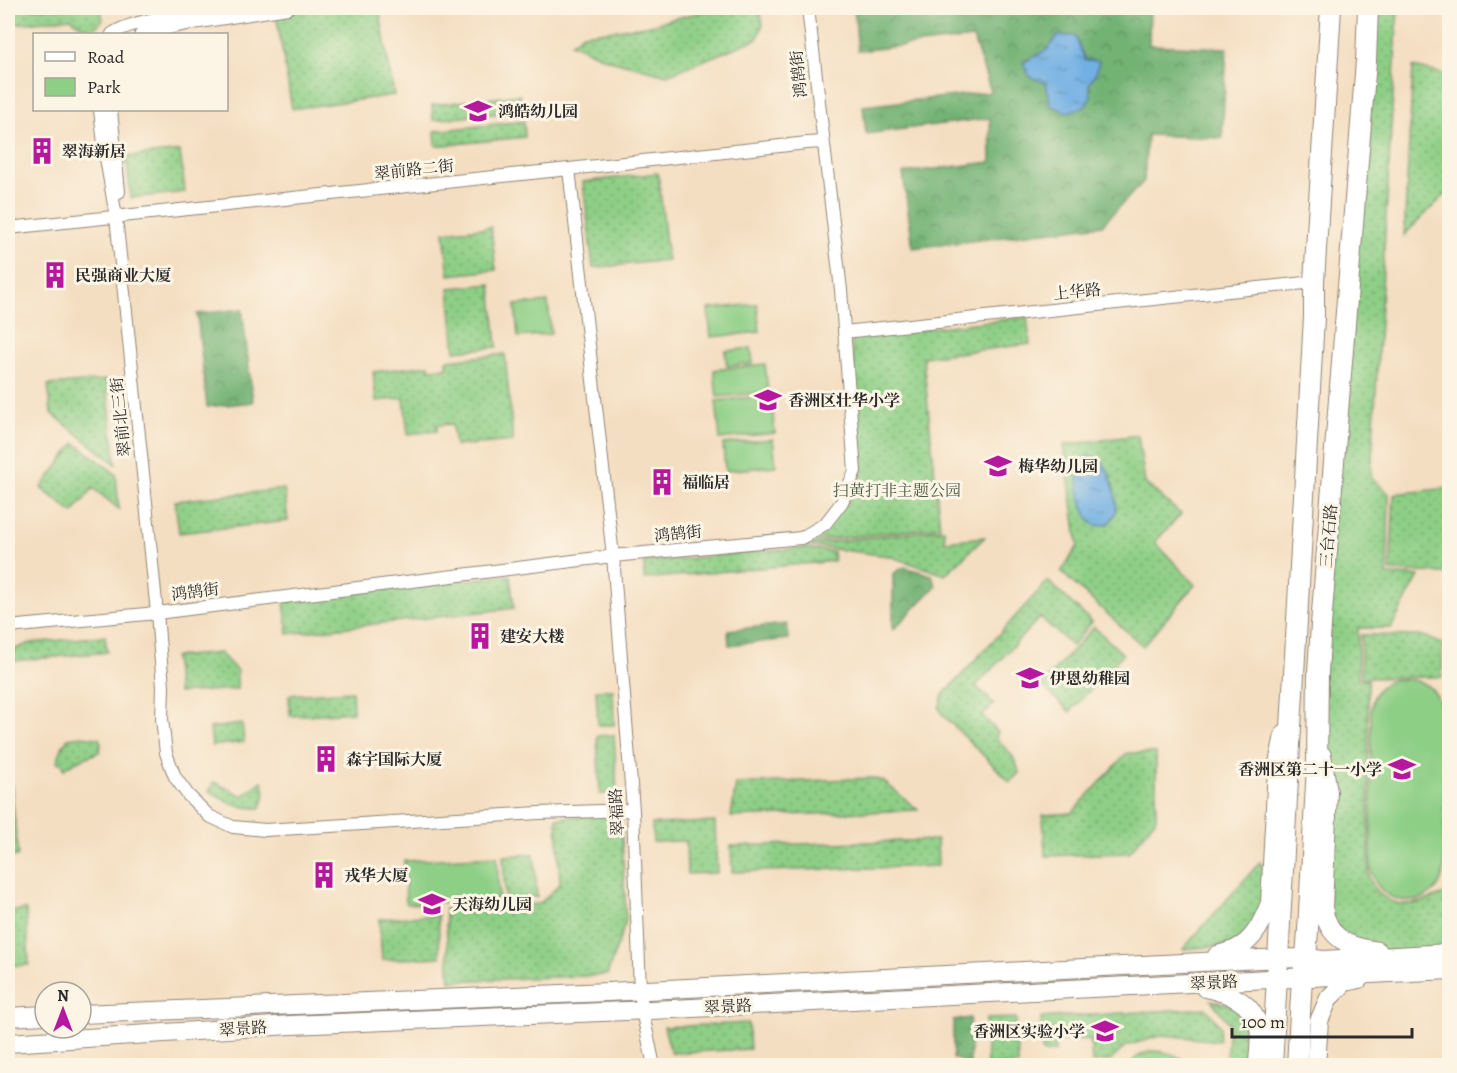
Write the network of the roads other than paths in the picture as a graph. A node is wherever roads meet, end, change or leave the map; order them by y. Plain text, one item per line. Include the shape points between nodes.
1 (223, 8) edge
2 (288, 8) edge
3 (808, 8) edge
4 (1331, 8) edge
5 (1342, 8) edge
6 (1355, 8) edge
7 (1368, 8) edge
8 (114, 33) edge
9 (146, 33) edge
10 (1346, 61) junction
11 (100, 111) edge
12 (111, 111) edge
13 (1324, 121) junction
14 (1361, 122) junction
15 (823, 142) junction
16 (569, 170) junction
17 (116, 217) junction
18 (8, 228) edge
19 (1314, 282) junction
20 (844, 332) junction
21 (613, 556) junction
22 (157, 613) junction
23 (8, 627) edge
24 (1293, 695) junction
25 (1317, 728) junction
26 (633, 810) junction
27 (1445, 954) edge
28 (1277, 958) junction
29 (1306, 958) junction
30 (1192, 962) junction
31 (1449, 970) edge
32 (1391, 973) junction
33 (1302, 978) junction
34 (1276, 980) junction
35 (1186, 984) junction
36 (640, 990) junction
37 (643, 1010) junction
38 (93, 1013) edge
39 (33, 1016) edge
40 (8, 1017) edge
41 (8, 1043) edge
42 (654, 1065) edge
43 (1258, 1065) edge
44 (1272, 1065) edge
45 (1297, 1065) edge
46 (1316, 1065) edge

1 - 8 street via 165,18
2 - 9 street
3 - 15 street, 鸿鹄街
4 - 13 main road, 三台石路
5 - 10 main road
6 - 10 main road
7 - 14 main road, 三台石路
10 - 13 main road
10 - 14 main road
11 - 17 street, 翠前北三街
12 - 17 street, 翠前北三街 via 119,192
13 - 19 main road, 三台石路
14 - 25 main road, 三台石路 via 1321,625
15 - 16 street, 翠前路二街
15 - 20 street, 鸿鹄街
16 - 17 street, 翠前路二街
16 - 21 street, 翠福路
17 - 18 street, 翠前路二街
17 - 22 street, 翠前北三街
19 - 20 street, 上华路
19 - 24 main road, 三台石路
20 - 21 street, 鸿鹄街 via 855,471 842,502 825,524 801,538
21 - 22 street, 鸿鹄街
21 - 26 street, 翠福路
22 - 23 street, 鸿鹄街
22 - 26 street, 翠前北三街 via 166,753 175,777 188,795 209,816 233,827 265,830
24 - 28 main road, 三台石路
24 - 30 main road via 1277,768 1270,903 1264,920 1237,949
25 - 27 main road via 1328,792 1323,908 1331,929 1344,942 1359,948
25 - 29 main road, 三台石路
26 - 36 street, 翠福路
27 - 29 main road, 翠景路
28 - 29 main road, 翠景路
28 - 30 main road, 翠景路
28 - 34 main road, 三台石路
29 - 33 main road, 三台石路
30 - 36 main road, 翠景路
31 - 32 main road, 翠景路
32 - 33 main road, 翠景路
32 - 46 main road via 1345,982 1329,998 1319,1021
33 - 34 main road, 翠景路
33 - 45 main road, 三台石路
34 - 35 main road, 翠景路
34 - 44 main road, 三台石路
35 - 37 main road, 翠景路
35 - 43 main road via 1227,992 1249,1007 1259,1028
36 - 37 street, 翠福路
36 - 38 main road, 翠景路
37 - 41 main road, 翠景路 via 291,1025
37 - 42 street, 翠福路
39 - 40 main road

